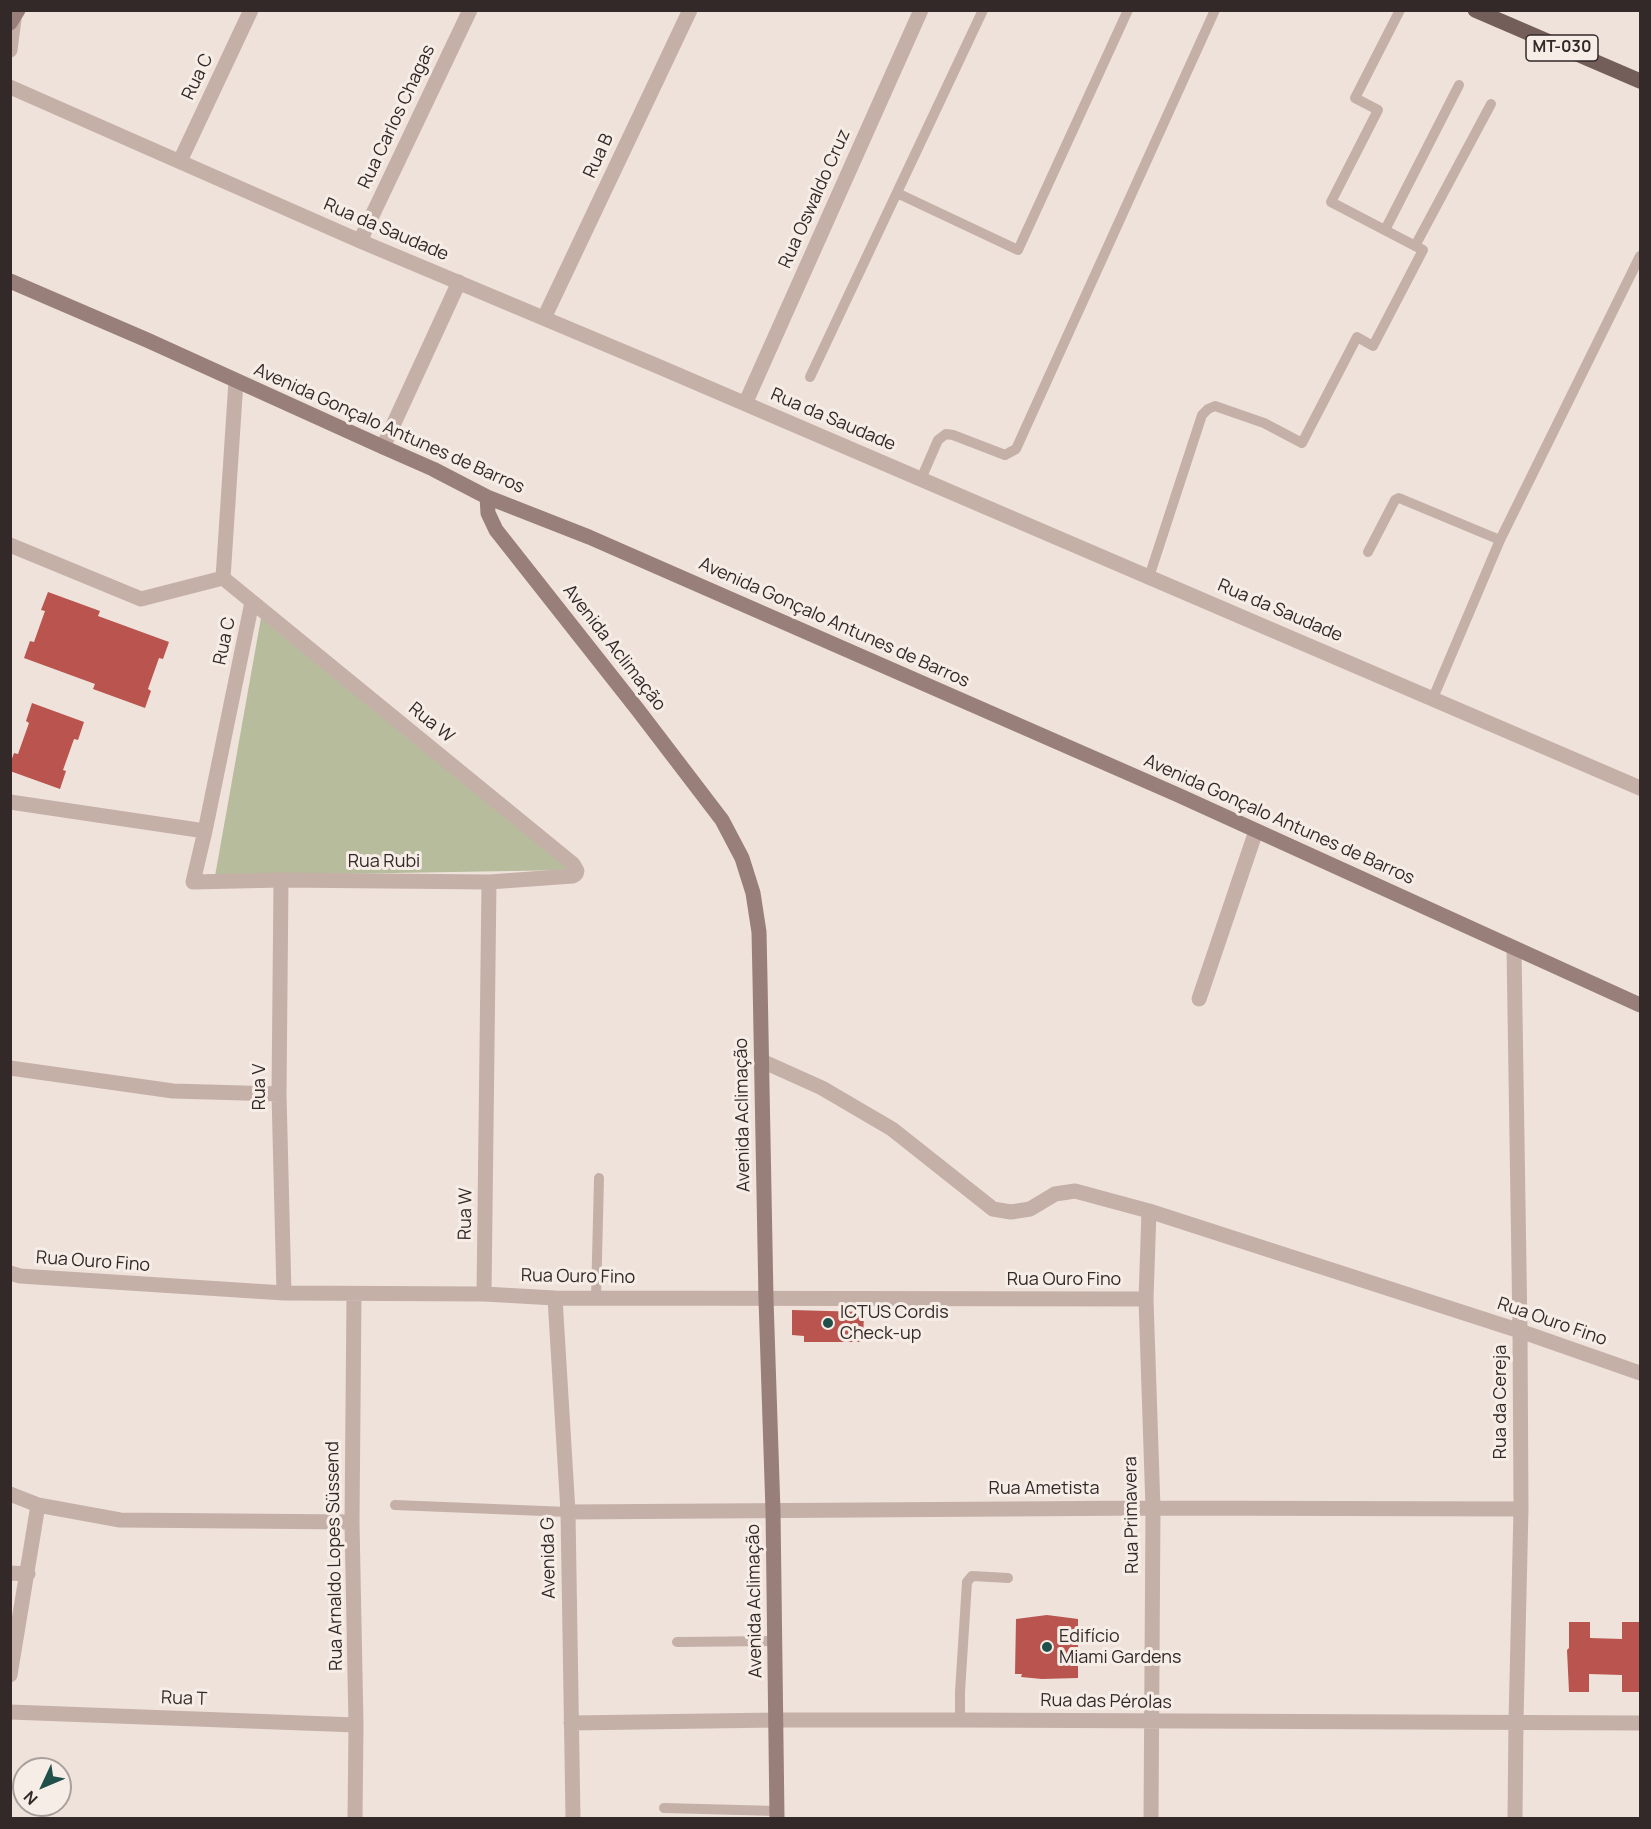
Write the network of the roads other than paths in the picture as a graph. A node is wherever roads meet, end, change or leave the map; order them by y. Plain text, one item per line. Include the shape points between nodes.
1 (251, 10) edge
2 (470, 10) edge
3 (690, 10) edge
4 (921, 10) edge
5 (983, 10) edge
6 (1128, 10) edge
7 (1215, 10) edge
8 (1400, 10) edge
9 (1483, 12) edge
10 (14, 18) edge
11 (10, 50) edge
12 (1641, 81) edge
13 (11, 84) edge
14 (1459, 85) dead end
15 (1491, 104) dead end
16 (180, 161) junction
17 (897, 193) junction
18 (1385, 230) junction
19 (360, 241) junction
20 (1415, 246) junction
21 (1641, 256) edge
22 (10, 281) edge
23 (459, 282) junction
24 (544, 318) junction
25 (810, 377) dead end
26 (236, 381) junction
27 (745, 404) junction
28 (383, 447) junction
29 (921, 479) junction
30 (487, 497) junction
31 (1500, 540) junction
32 (10, 544) edge
33 (1368, 552) dead end
34 (1149, 577) junction
35 (223, 578) junction
36 (252, 602) junction
37 (1432, 698) junction
38 (1641, 788) edge
39 (10, 802) edge
40 (205, 831) junction
41 (1256, 831) junction
42 (573, 876) joint
43 (281, 880) junction
44 (194, 882) joint
45 (489, 882) junction
46 (1514, 948) junction
47 (1199, 999) dead end
48 (1641, 1005) edge
49 (762, 1061) junction
50 (10, 1068) edge
51 (279, 1094) junction
52 (599, 1178) dead end
53 (1149, 1211) junction
54 (10, 1274) edge
55 (284, 1293) junction
56 (354, 1294) junction
57 (484, 1294) junction
58 (555, 1298) junction
59 (596, 1298) junction
60 (766, 1299) junction
61 (1146, 1299) junction
62 (1520, 1331) junction
63 (1641, 1373) edge
64 (10, 1494) edge
65 (38, 1505) junction
66 (396, 1505) dead end
67 (1153, 1508) junction
68 (1521, 1509) junction
69 (773, 1511) junction
70 (568, 1512) junction
71 (352, 1522) junction
72 (10, 1573) edge
73 (28, 1574) junction
74 (1008, 1578) dead end
75 (776, 1641) junction
76 (676, 1642) dead end
77 (10, 1675) edge
78 (10, 1712) edge
79 (777, 1720) junction
80 (960, 1720) junction
81 (1151, 1722) junction
82 (1516, 1722) junction
83 (571, 1723) junction
84 (1641, 1723) edge
85 (357, 1725) junction
86 (663, 1808) dead end
87 (777, 1815) edge
88 (355, 1818) edge
89 (573, 1818) edge
90 (1151, 1818) edge
91 (1515, 1818) edge

1 - 16 street, Rua C
2 - 19 street, Rua Carlos Chagas
3 - 24 street, Rua B
4 - 27 street, Rua Oswaldo Cruz
5 - 17 lane
6 - 17 lane via 1018,250
7 - 29 lane via 1016,449 1005,455 946,434 938,440
8 - 18 lane via 1355,98 1378,110 1331,202
9 - 12 main road, MT-030
10 - 11 street
13 - 16 street, Rua da Saudade
14 - 18 lane
15 - 20 lane
16 - 19 street, Rua da Saudade
17 - 25 lane
18 - 20 lane
19 - 23 street, Rua da Saudade
20 - 34 lane via 1423,250 1373,346 1357,337 1302,443 1264,423 1215,406 1202,415
21 - 31 lane
22 - 26 main road, Avenida Gonçalo Antunes de Barros
23 - 24 street, Rua da Saudade
23 - 28 street
24 - 27 street, Rua da Saudade
26 - 28 main road, Avenida Gonçalo Antunes de Barros
26 - 35 street
27 - 29 street, Rua da Saudade
28 - 30 main road, Avenida Gonçalo Antunes de Barros
29 - 34 street, Rua da Saudade
30 - 41 main road, Avenida Gonçalo Antunes de Barros via 600,542
30 - 49 main road, Avenida Aclimação via 488,513 496,530 722,820 741,858 753,893 759,932
31 - 33 lane via 1399,498
31 - 37 lane
32 - 35 street via 141,599
34 - 37 street, Rua da Saudade
35 - 36 street, Rua C
36 - 40 street, Rua C
36 - 42 street, Rua W via 573,864 577,871
37 - 38 street, Rua da Saudade
39 - 40 street
40 - 44 street, Rua C
41 - 46 main road, Avenida Gonçalo Antunes de Barros
41 - 47 street
42 - 45 street, Rua Rubi
43 - 44 street, Rua Rubi
43 - 45 street, Rua Rubi
43 - 51 street, Rua V
45 - 57 street, Rua W
46 - 48 main road, Avenida Gonçalo Antunes de Barros
46 - 62 street, Rua da Cereja
49 - 53 street, Rua Ouro Fino via 822,1088 892,1129 993,1209 1030,1209 1055,1194 1075,1191
49 - 60 main road, Avenida Aclimação
50 - 51 street via 173,1090
51 - 55 street, Rua V
52 - 59 lane
53 - 61 street, Rua Primavera
53 - 62 street, Rua Ouro Fino
54 - 55 street, Rua Ouro Fino
55 - 56 street, Rua Ouro Fino
56 - 57 street, Rua Ouro Fino
56 - 71 street, Rua Arnaldo Lopes Süssend
57 - 58 street, Rua Ouro Fino
58 - 59 street, Rua Ouro Fino
58 - 70 street, Avenida G
59 - 60 street, Rua Ouro Fino
60 - 61 street, Rua Ouro Fino
60 - 69 main road, Avenida Aclimação
61 - 67 street, Rua Primavera
62 - 63 street, Rua Ouro Fino
62 - 68 street, Rua da Cereja
64 - 65 street
65 - 71 street via 120,1520
65 - 73 street
66 - 70 lane
67 - 68 street, Rua Ametista
67 - 69 street, Rua Ametista
67 - 81 street, Rua Primavera
68 - 82 street, Rua da Cereja
69 - 70 street, Rua Ametista
69 - 75 main road, Avenida Aclimação
70 - 83 street, Avenida G
71 - 85 street, Rua Arnaldo Lopes Süssend
72 - 73 street
73 - 77 street
74 - 80 lane via 972,1576 967,1582
75 - 76 lane
75 - 79 main road, Avenida Aclimação
78 - 85 street, Rua T
79 - 80 street, Rua das Pérolas
79 - 83 street, Rua das Pérolas
79 - 87 main road, Avenida Aclimação
80 - 81 street, Rua das Pérolas
81 - 82 street, Rua das Pérolas
81 - 90 street, Rua Primavera
82 - 84 street, Rua das Pérolas
82 - 91 street, Rua da Cereja
83 - 89 street, Avenida G
85 - 88 street, Rua Arnaldo Lopes Süssend
86 - 87 lane

